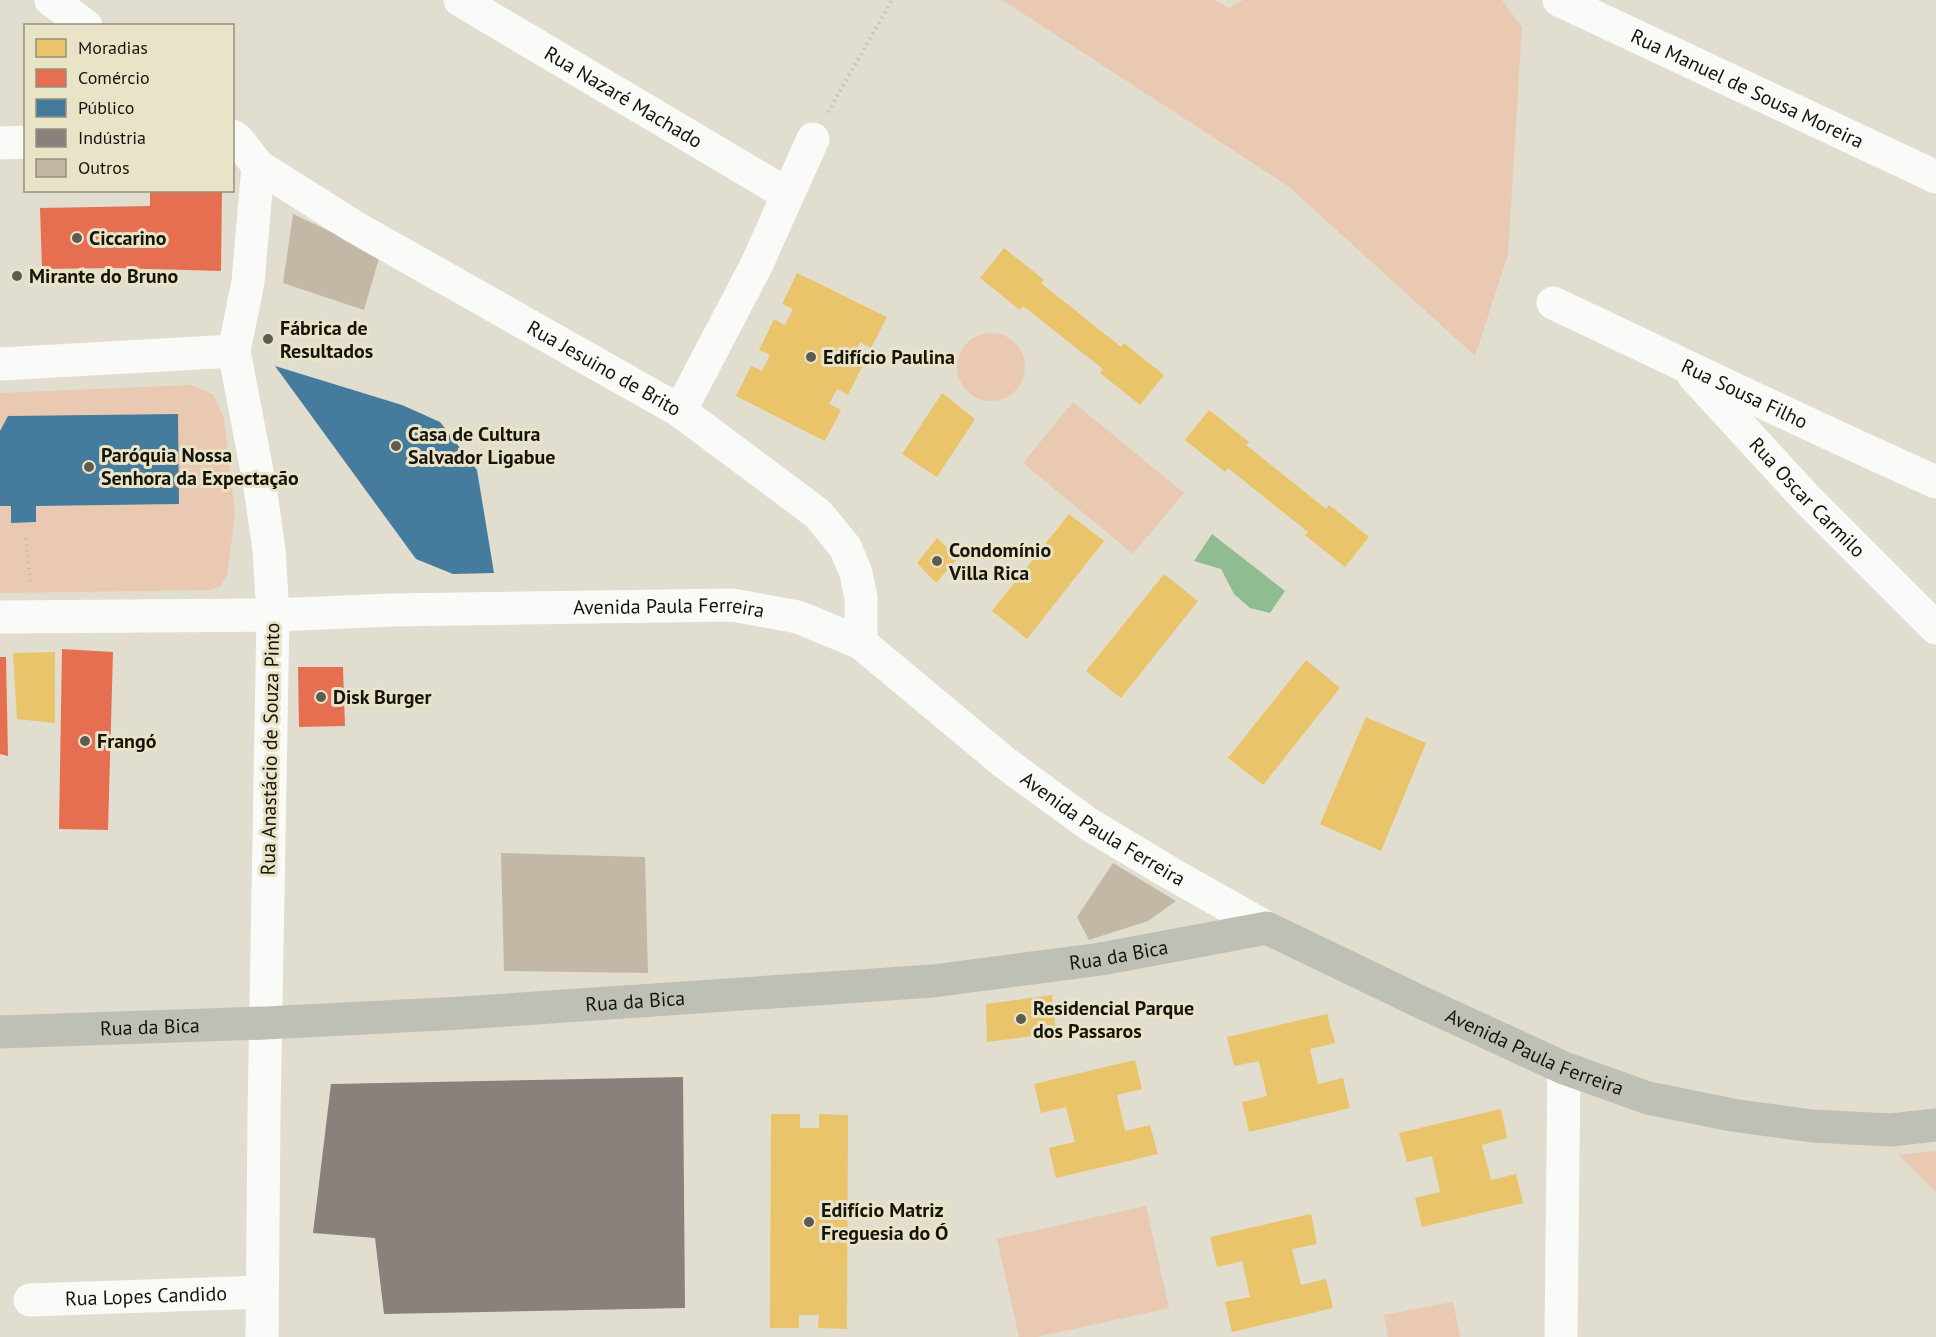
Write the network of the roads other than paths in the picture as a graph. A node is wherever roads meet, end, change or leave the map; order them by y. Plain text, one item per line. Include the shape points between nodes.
1 (51, 0) edge
2 (460, 0) edge
3 (1559, 0) edge
4 (83, 24) edge
5 (234, 139) edge
6 (813, 139) road end
7 (24, 142) edge
8 (0, 143) edge
9 (258, 166) junction
10 (1936, 177) edge
11 (787, 194) junction
12 (1553, 303) dead end
13 (234, 351) junction
14 (0, 364) edge
15 (1683, 364) junction
16 (680, 411) junction
17 (1936, 482) edge
18 (273, 615) junction
19 (0, 617) edge
20 (1936, 628) edge
21 (861, 643) junction
22 (1267, 928) junction
23 (265, 1023) junction
24 (0, 1032) edge
25 (1564, 1068) junction
26 (1936, 1125) edge
27 (261, 1292) junction
28 (30, 1300) dead end
29 (262, 1337) edge
30 (1561, 1337) edge

1 - 4 street
2 - 11 street, Rua Nazaré Machado
3 - 10 street, Rua Manuel de Sousa Moreira
5 - 9 street
6 - 11 street
7 - 8 street
9 - 13 street, Rua Anastácio de Souza Pinto via 248,282
9 - 16 street, Rua Jesuino de Brito via 353,226
11 - 16 street via 756,266
12 - 15 street, Rua Sousa Filho
13 - 14 street
13 - 18 street, Rua Anastácio de Souza Pinto via 260,487
15 - 17 street, Rua Sousa Filho
15 - 20 street, Rua Oscar Carmilo via 1798,490
16 - 21 street, Rua Jesuino de Brito via 818,514 845,547 861,598
18 - 19 street, Avenida Paula Ferreira
18 - 21 street, Avenida Paula Ferreira via 732,606 798,617
18 - 23 street, Rua Anastácio de Souza Pinto
21 - 22 street, Avenida Paula Ferreira via 1005,763 1090,825
22 - 23 main road, Rua da Bica via 1101,959 933,981
22 - 25 main road, Avenida Paula Ferreira
23 - 24 main road, Rua da Bica
23 - 27 street, Rua Anastácio de Souza Pinto
25 - 26 main road, Avenida Paula Ferreira via 1648,1098 1732,1115 1869,1129
25 - 30 street
27 - 28 street, Rua Lopes Candido
27 - 29 street, Rua Anastácio de Souza Pinto

